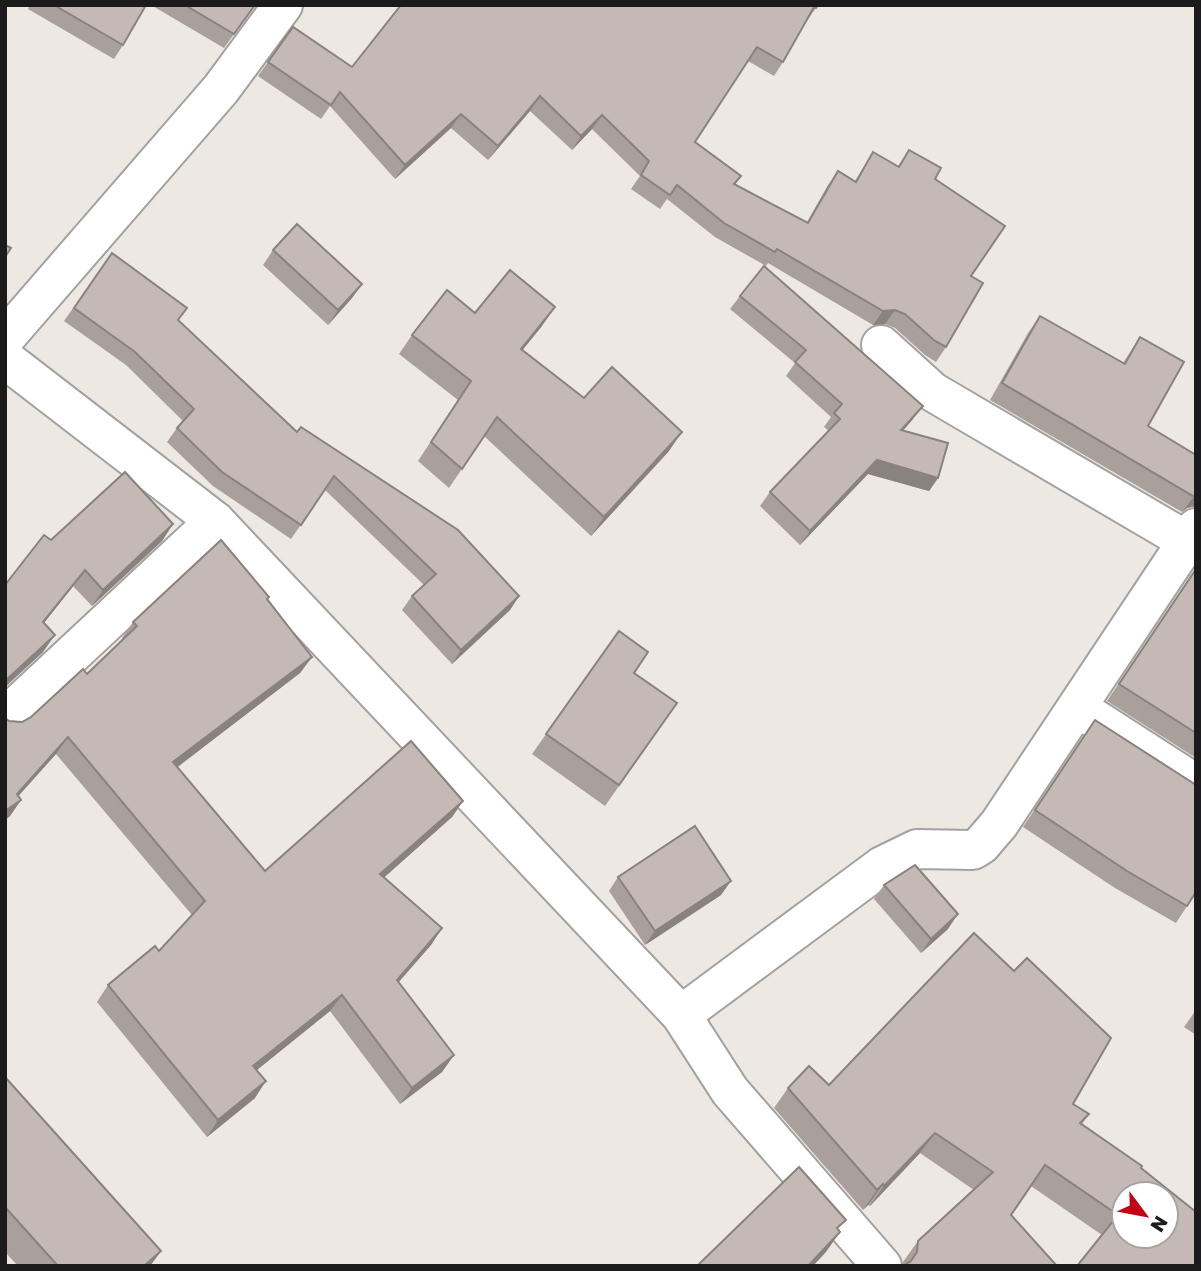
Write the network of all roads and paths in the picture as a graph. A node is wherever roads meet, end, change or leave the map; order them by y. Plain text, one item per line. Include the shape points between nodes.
1 (283, 5) edge
2 (5, 338) edge
3 (881, 345) dead end
4 (5, 359) edge
5 (215, 521) junction
6 (1192, 534) edge
7 (1077, 708) junction
8 (5, 717) edge
9 (1196, 784) edge
10 (681, 1014) junction
11 (882, 1266) edge

1 - 2 street via 221,89
3 - 6 street via 933,392
4 - 5 street
5 - 8 street
5 - 10 street
6 - 7 street
7 - 9 street
7 - 10 street via 981,845 973,850 917,849 901,855
10 - 11 street via 730,1091

